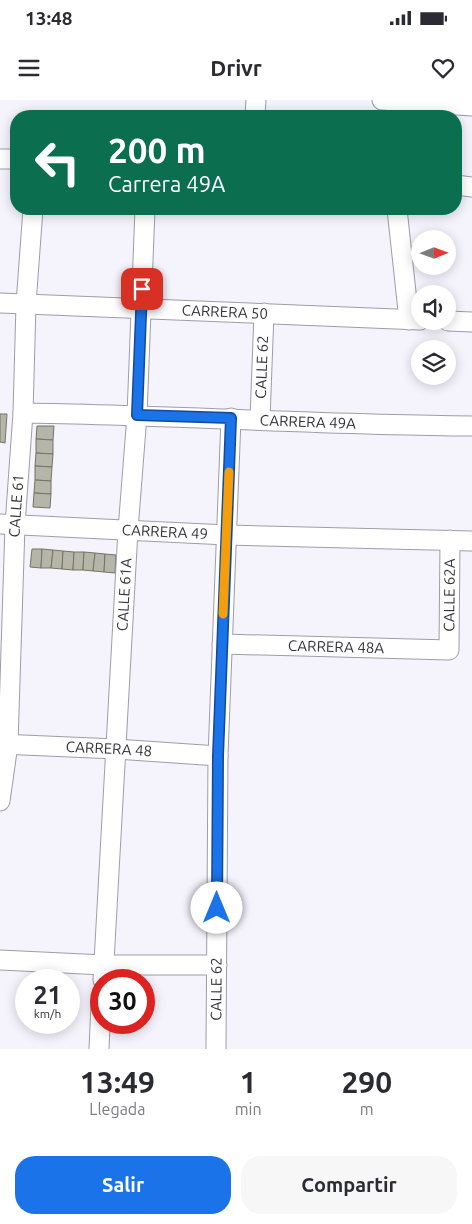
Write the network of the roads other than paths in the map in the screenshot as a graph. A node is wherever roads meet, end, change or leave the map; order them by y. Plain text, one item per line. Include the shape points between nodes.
1 (382, 100) edge
2 (386, 100) edge
3 (472, 106) edge
4 (33, 215) edge
5 (145, 215) edge
6 (398, 215) edge
7 (411, 300) edge
8 (0, 303) edge
9 (26, 304) junction
10 (141, 309) junction
11 (264, 314) junction
12 (411, 320) edge
13 (456, 321) edge
14 (472, 322) edge
15 (23, 413) junction
16 (137, 415) junction
17 (231, 418) junction
18 (260, 419) junction
19 (472, 426) edge
20 (8, 525) edge
21 (128, 530) junction
22 (227, 535) junction
23 (450, 540) junction
24 (472, 541) edge
25 (222, 644) junction
26 (449, 650) joint
27 (4, 744) edge
28 (116, 749) junction
29 (218, 756) junction
30 (0, 801) edge
31 (0, 960) edge
32 (217, 965) junction
33 (103, 969) edge
34 (155, 969) edge
35 (90, 971) edge
36 (100, 1034) edge
37 (99, 1049) edge
38 (216, 1049) edge

1 - 2 street
2 - 3 street
4 - 9 street, CALLE 61
5 - 10 street, CALLE 61A
6 - 7 street
8 - 9 street, CARRERA 50
9 - 10 street, CARRERA 50
9 - 15 street, CALLE 61
10 - 11 street, CARRERA 50
10 - 16 street, CALLE 61A
11 - 12 street, CARRERA 50
11 - 18 street, CALLE 62
13 - 14 street
15 - 16 street, CARRERA 49A
15 - 20 street, CALLE 61
16 - 17 street, CARRERA 49A
16 - 21 street, CALLE 61A
17 - 18 street, CARRERA 49A
17 - 22 street, CALLE 62
18 - 19 street, CARRERA 49A
20 - 21 street, CARRERA 49
20 - 27 street, CALLE 61
21 - 22 street, CARRERA 49
21 - 28 street, CALLE 61A
22 - 23 street, CARRERA 49
22 - 25 street, CALLE 62
23 - 24 street, CARRERA 49
23 - 26 street, CALLE 62A
25 - 26 street, CARRERA 48A
25 - 29 street, CALLE 62
27 - 28 street, CARRERA 48
27 - 30 street, CALLE 61
28 - 29 street, CARRERA 48
28 - 33 street, CALLE 61A
29 - 32 street, CALLE 62
31 - 35 street
32 - 34 street
32 - 38 street, CALLE 62
36 - 37 street

